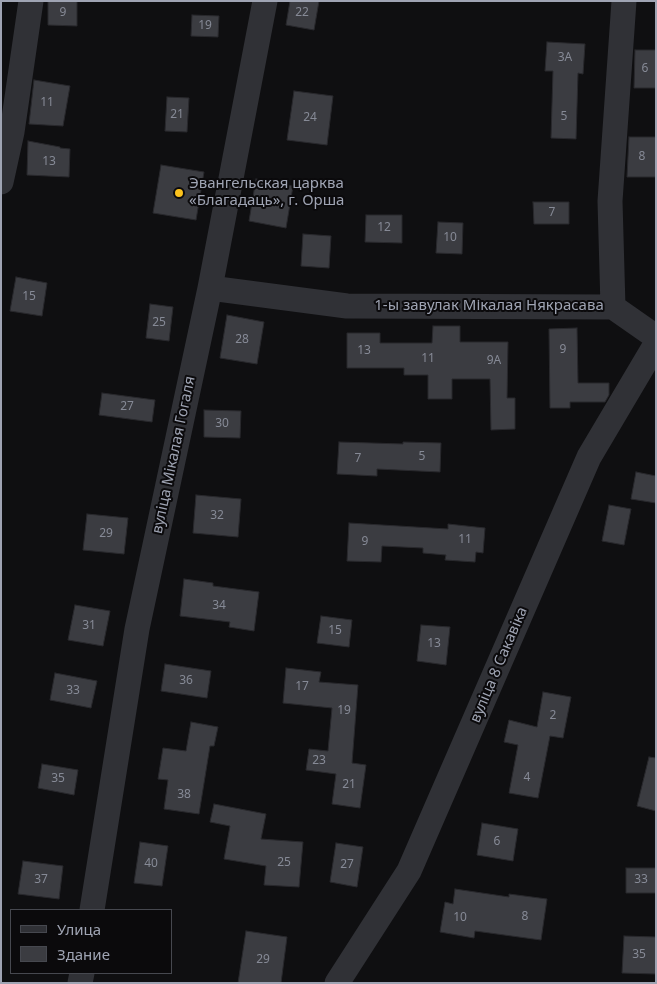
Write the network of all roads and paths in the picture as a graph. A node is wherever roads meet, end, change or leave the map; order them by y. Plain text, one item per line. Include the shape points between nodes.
1 (31, 1) edge
2 (265, 1) edge
3 (624, 1) edge
4 (1, 182) edge
5 (210, 288) junction
6 (613, 307) junction
7 (656, 337) edge
8 (656, 344) edge
9 (92, 909) edge
10 (337, 983) edge

1 - 4 street via 12,132
2 - 5 street, вуліца Мікалая Гогаля
3 - 6 street, 1-ы завулак Мікалая Някрасава via 610,201
5 - 6 street, 1-ы завулак Мікалая Някрасава via 347,306
5 - 9 street, вуліца Мікалая Гогаля via 137,628
6 - 7 street
8 - 10 street, вуліца 8 Сакавіка via 589,457 409,871

